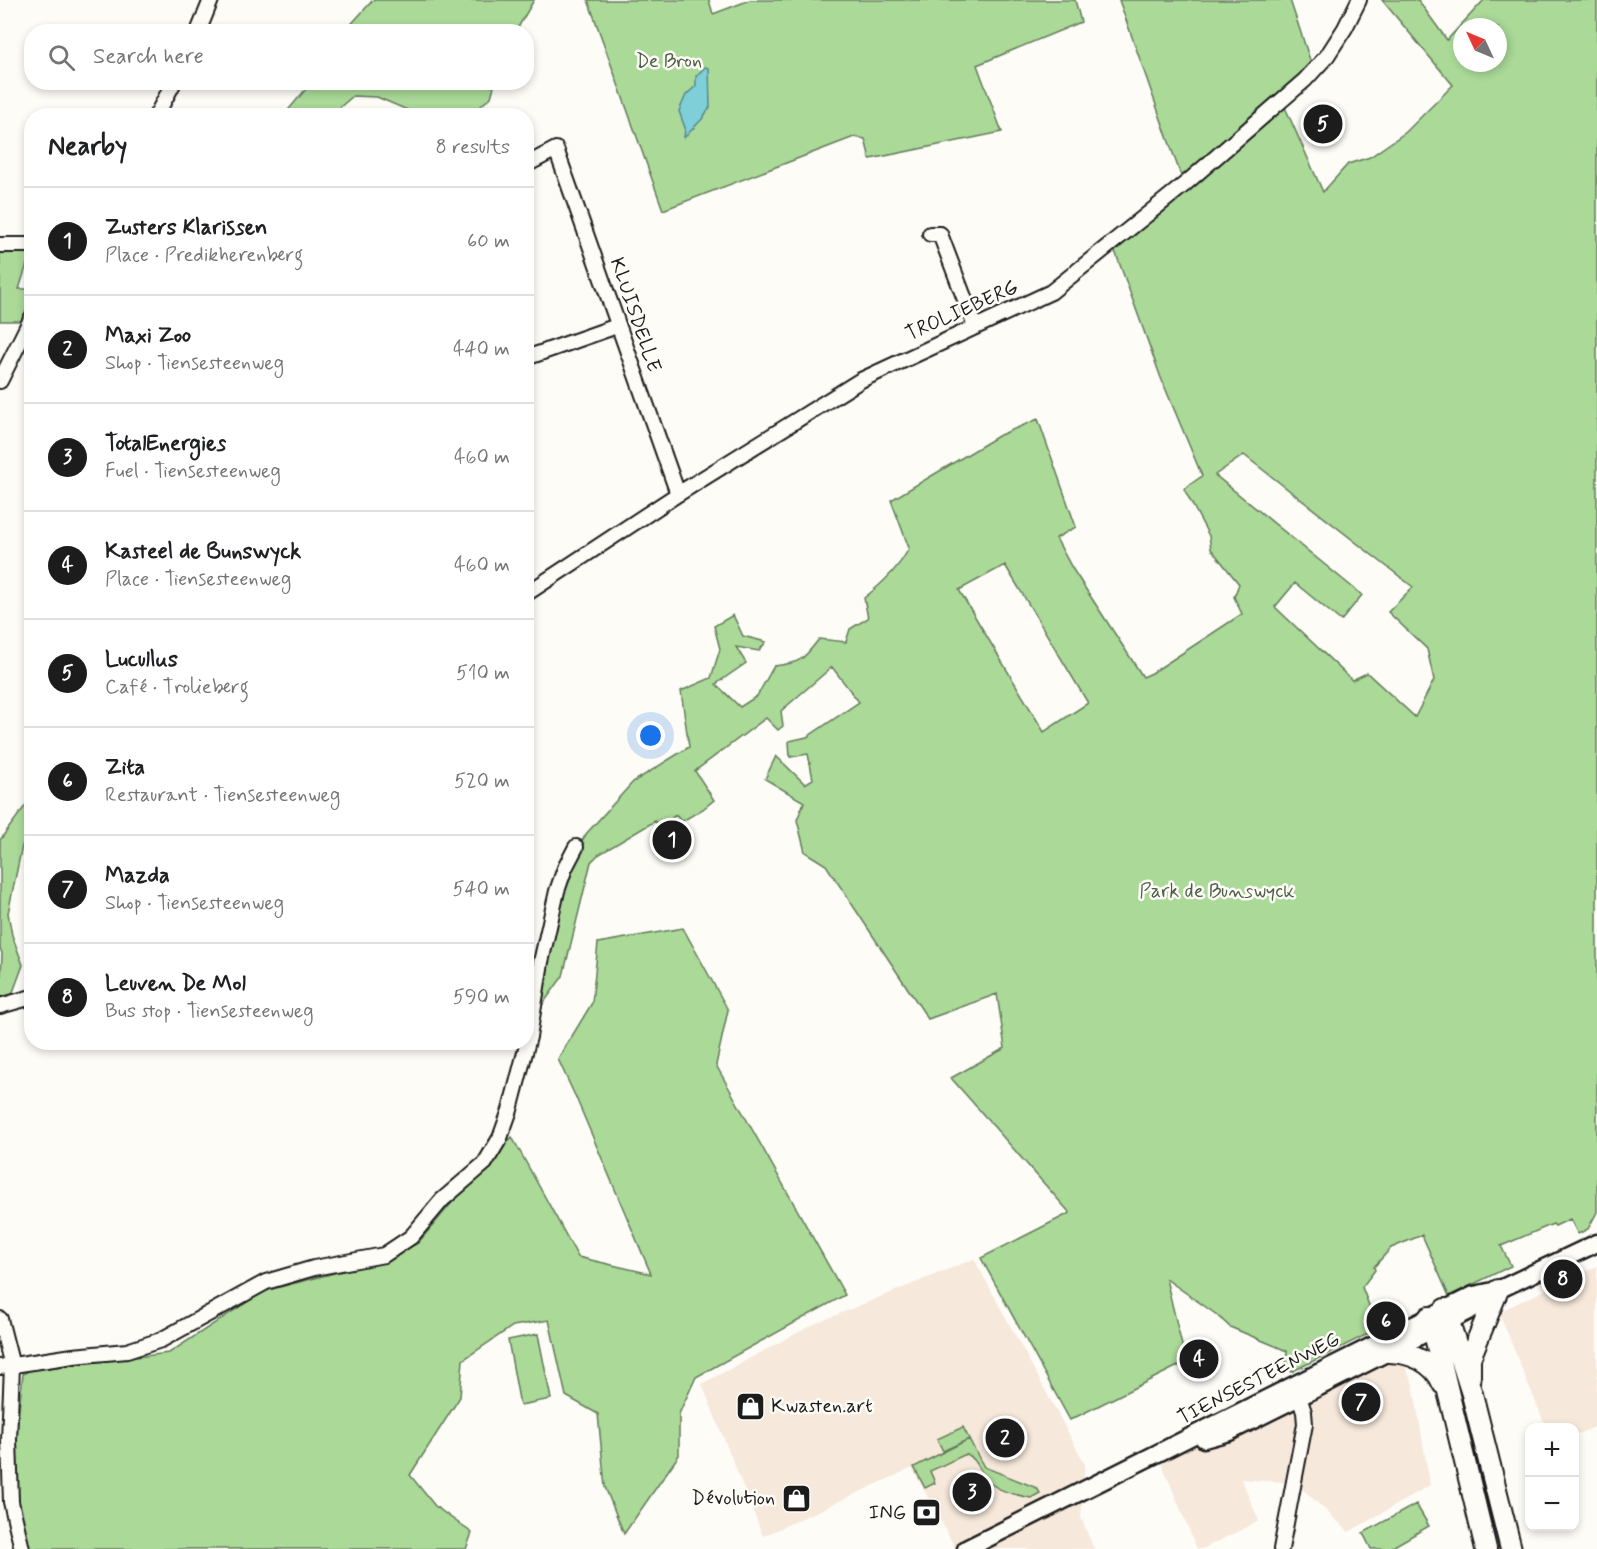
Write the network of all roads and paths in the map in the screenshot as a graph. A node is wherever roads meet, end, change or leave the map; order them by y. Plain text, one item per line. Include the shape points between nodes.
1 (211, 0) edge
2 (1359, 0) edge
3 (201, 24) edge
4 (170, 90) edge
5 (160, 108) edge
6 (534, 161) edge
7 (930, 234) dead end
8 (0, 245) edge
9 (24, 245) edge
10 (617, 326) junction
11 (975, 326) junction
12 (24, 332) edge
13 (534, 355) edge
14 (0, 381) edge
15 (678, 494) junction
16 (534, 589) edge
17 (576, 847) dead end
18 (24, 999) edge
19 (0, 1006) edge
20 (534, 1006) edge
21 (526, 1050) edge
22 (1597, 1243) edge
23 (1498, 1290) junction
24 (0, 1319) edge
25 (1439, 1319) junction
26 (1388, 1352) junction
27 (6, 1366) edge
28 (1472, 1394) junction
29 (1299, 1397) junction
30 (1450, 1401) junction
31 (1171, 1448) junction
32 (22, 1549) edge
33 (966, 1549) edge
34 (1281, 1549) edge
35 (1486, 1549) edge
36 (1511, 1549) edge

1 - 3 street
2 - 11 street, TROLIEBERG via 1317,68 1185,184 1051,292
4 - 5 street
6 - 10 street, KLUISDELLE via 555,149
7 - 11 street via 940,234
8 - 9 street
10 - 13 street
10 - 15 street, KLUISDELLE
11 - 15 street, TROLIEBERG via 861,380
12 - 14 street
15 - 16 street, TROLIEBERG
17 - 20 street via 557,891
18 - 19 street
21 - 27 street via 510,1110 485,1163 442,1200 411,1237 384,1255 266,1282 161,1340 127,1351
22 - 23 main road, TIENSESTEENWEG
23 - 25 main road, TIENSESTEENWEG via 1468,1311
23 - 28 highway via 1470,1358
24 - 27 street
25 - 26 main road, TIENSESTEENWEG
25 - 28 highway
25 - 30 highway
25 - 31 main road, TIENSESTEENWEG
26 - 29 main road, TIENSESTEENWEG
26 - 30 highway via 1409,1354 1436,1371
27 - 32 street via 11,1502
28 - 36 highway
29 - 31 main road, TIENSESTEENWEG via 1229,1432
29 - 34 street via 1305,1424
30 - 35 highway
31 - 33 main road, TIENSESTEENWEG

